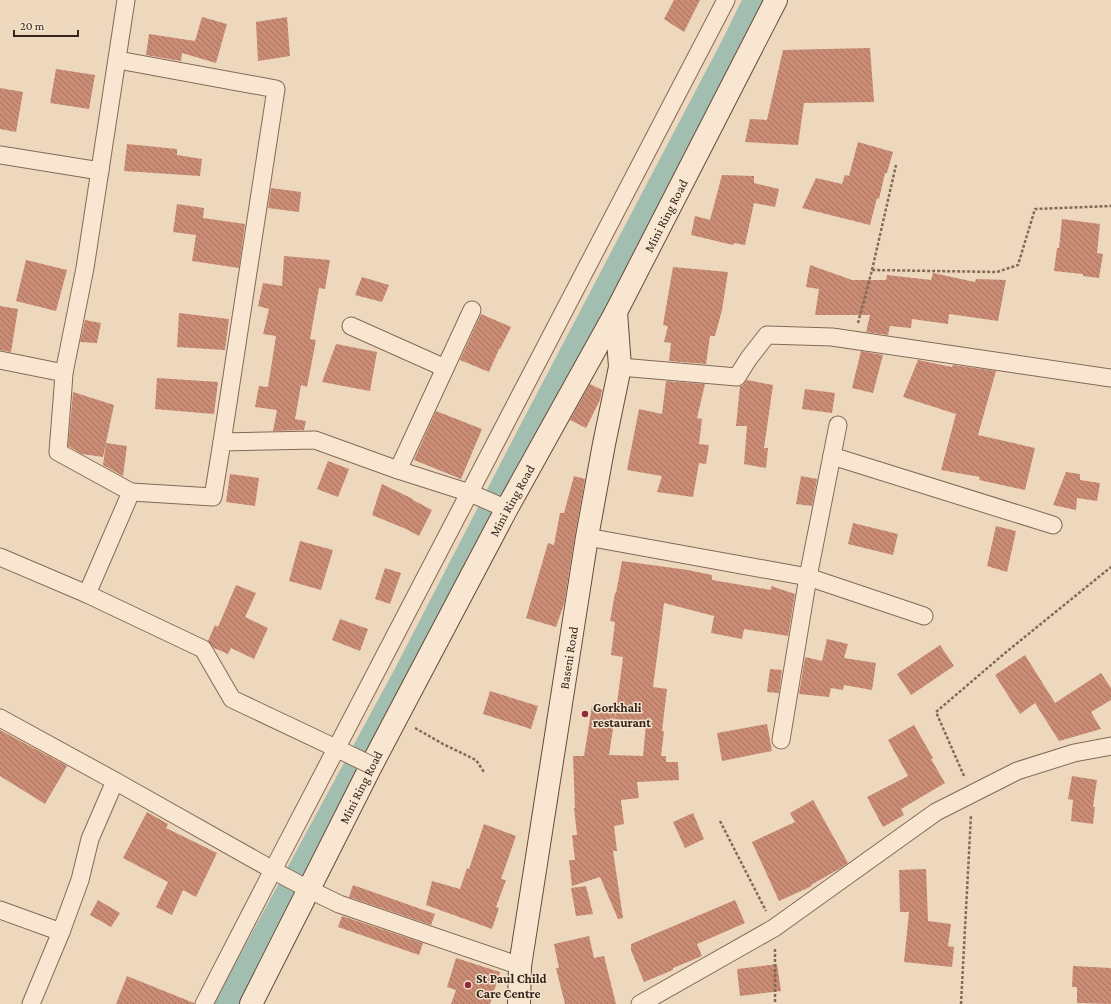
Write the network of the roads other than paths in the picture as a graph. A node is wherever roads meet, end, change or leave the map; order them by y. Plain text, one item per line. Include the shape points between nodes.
1 (126, 0) edge
2 (726, 0) edge
3 (776, 0) edge
4 (118, 60) junction
5 (0, 155) edge
6 (100, 171) junction
7 (472, 310) dead end
8 (616, 312) junction
9 (351, 326) dead end
10 (0, 360) edge
11 (620, 367) junction
12 (445, 368) junction
13 (64, 373) junction
14 (1111, 378) edge
15 (838, 425) dead end
16 (222, 442) junction
17 (832, 456) junction
18 (398, 470) junction
19 (131, 492) junction
20 (476, 495) junction
21 (506, 509) junction
22 (1053, 525) dead end
23 (588, 537) junction
24 (0, 557) edge
25 (808, 577) junction
26 (87, 594) junction
27 (924, 616) dead end
28 (0, 718) edge
29 (781, 740) dead end
30 (1111, 746) edge
31 (340, 750) junction
32 (371, 767) junction
33 (115, 781) junction
34 (276, 872) junction
35 (306, 888) junction
36 (0, 910) edge
37 (61, 932) junction
38 (520, 966) junction
39 (31, 1004) edge
40 (204, 1004) edge
41 (251, 1004) edge
42 (519, 1004) edge
43 (640, 1004) edge

1 - 4 street
2 - 20 street
3 - 8 main road, Mini Ring Road
4 - 6 street
4 - 16 street via 276,89
5 - 6 street
6 - 13 street via 85,268
7 - 12 street
8 - 11 main road, Baseni Road
8 - 21 main road, Mini Ring Road
9 - 12 street
10 - 13 street
11 - 14 street via 737,377 767,335 832,337
11 - 23 main road, Baseni Road
12 - 18 street
13 - 19 street via 58,452
15 - 17 street
16 - 18 street via 315,440
16 - 19 street via 212,497
17 - 22 street
17 - 25 street
18 - 20 street
19 - 26 street
20 - 21 street
20 - 31 street
21 - 32 main road, Mini Ring Road
23 - 25 street
23 - 38 main road, Baseni Road
24 - 26 street
25 - 27 street
25 - 29 street
26 - 31 street via 203,649 232,699
28 - 33 street
30 - 43 street via 1074,753 1017,771 936,812 774,928
31 - 32 street, bridge
31 - 34 street
32 - 35 main road, Mini Ring Road
33 - 34 street
33 - 37 street via 90,838 80,880
34 - 35 street
34 - 40 street
35 - 38 street via 339,904
35 - 41 main road, Mini Ring Road
36 - 37 street
37 - 39 street
38 - 42 main road, Baseni Road

